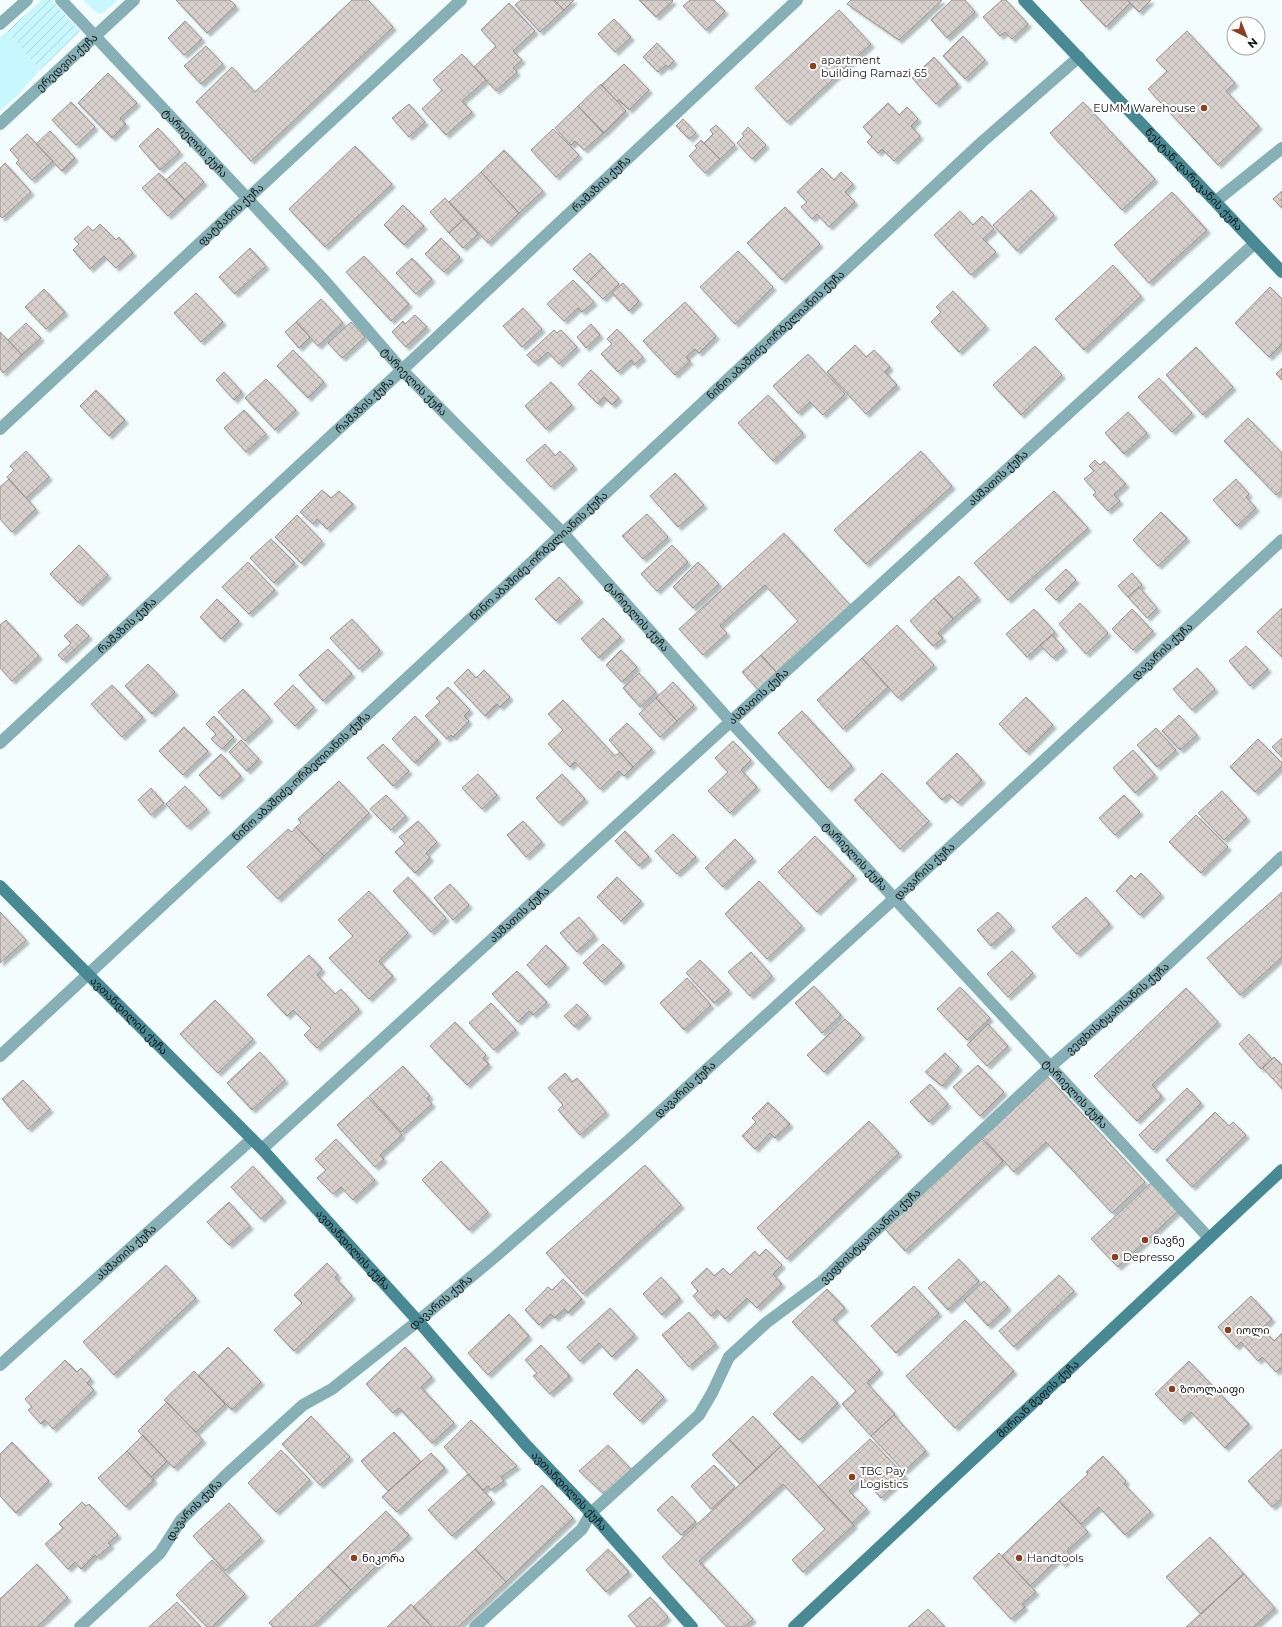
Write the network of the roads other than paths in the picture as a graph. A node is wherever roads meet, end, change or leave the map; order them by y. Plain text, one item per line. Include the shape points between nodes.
1 (27, 0) edge
2 (61, 0) edge
3 (134, 0) edge
4 (460, 0) edge
5 (797, 0) edge
6 (1029, 1) edge
7 (0, 24) edge
8 (95, 37) junction
9 (1079, 57) junction
10 (0, 124) edge
11 (1282, 148) edge
12 (248, 198) junction
13 (1216, 201) junction
14 (1254, 244) junction
15 (1282, 272) edge
16 (402, 370) junction
17 (0, 429) edge
18 (563, 533) junction
19 (1282, 540) edge
20 (731, 722) junction
21 (0, 743) edge
22 (1282, 857) edge
23 (0, 886) edge
24 (895, 898) junction
25 (88, 974) junction
26 (0, 1056) edge
27 (1051, 1066) junction
28 (252, 1139) junction
29 (262, 1149) junction
30 (1282, 1170) edge
31 (1209, 1238) junction
32 (418, 1321) junction
33 (0, 1365) edge
34 (591, 1513) junction
35 (80, 1627) edge
36 (475, 1627) edge
37 (692, 1627) edge
38 (794, 1627) edge

1 - 7 street
2 - 8 street, ტარიელის ქუჩა
3 - 8 street, ერედვის ქუჩა
4 - 12 street, ფატმანის ქუჩა
5 - 16 street, რამაზის ქუჩა
6 - 9 street, ნესტან-დარეჯანის ქუჩა
8 - 10 street, ერედვის ქუჩა
8 - 12 street, ტარიელის ქუჩა
9 - 13 street, ნესტან-დარეჯანის ქუჩა
9 - 18 street, ნინო აბაშიძე-ორბელიანის ქუჩა via 982,142
11 - 13 street
12 - 16 street, ტარიელის ქუჩა
12 - 17 street, ფატმანის ქუჩა
13 - 14 street, ნესტან-დარეჯანის ქუჩა
14 - 15 street, ნესტან-დარეჯანის ქუჩა
14 - 20 street, ასმათის ქუჩა
16 - 18 street, ტარიელის ქუჩა
16 - 21 street, რამაზის ქუჩა
18 - 20 street, ტარიელის ქუჩა
18 - 25 street, ნინო აბაშიძე-ორბელიანის ქუჩა
19 - 24 street, დავარის ქუჩა
20 - 24 street, ტარიელის ქუჩა
20 - 29 street, ასმათის ქუჩა
22 - 27 street, ვეფხისტყაოსანის ქუჩა via 1156,974
23 - 25 street, ავთანდილის ქუჩა
24 - 27 street, ტარიელის ქუჩა
24 - 32 street, დავარის ქუჩა via 628,1141
25 - 26 street, ნინო აბაშიძე-ორბელიანის ქუჩა
25 - 28 street, ავთანდილის ქუჩა
27 - 31 street, ტარიელის ქუჩა
27 - 34 street, ვეფხისტყაოსანის ქუჩა via 821,1282 766,1323 729,1358 699,1415
28 - 29 street, ავთანდილის ქუჩა
28 - 33 street, ასმათის ქუჩა
29 - 32 street, ავთანდილის ქუჩა
30 - 31 street, მირიან მეფის ქუჩა
31 - 38 street, მირიან მეფის ქუჩა
32 - 34 street, ავთანდილის ქუჩა via 526,1445
32 - 35 street, დავარის ქუჩა via 332,1389 303,1405 181,1520 160,1553
34 - 36 street, ვეფხისტყაოსანის ქუჩა via 582,1529
34 - 37 street, ავთანდილის ქუჩა

